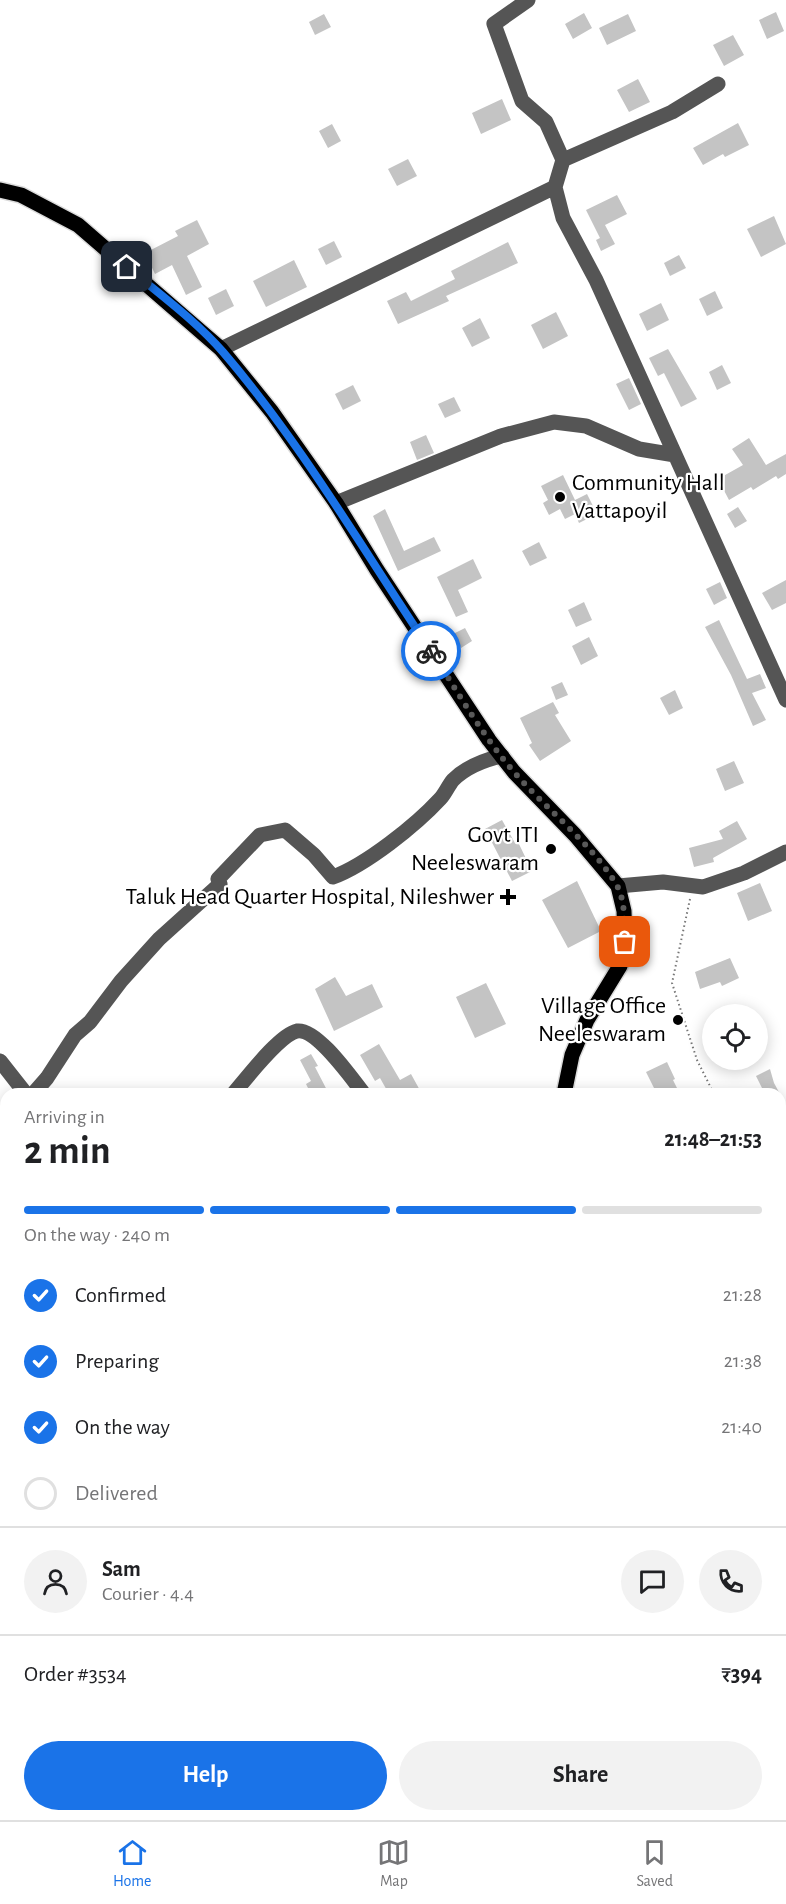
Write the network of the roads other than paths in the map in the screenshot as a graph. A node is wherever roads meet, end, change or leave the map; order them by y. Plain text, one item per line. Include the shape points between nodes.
1 (528, 0) edge
2 (718, 84) dead end
3 (563, 160) junction
4 (555, 187) junction
5 (0, 190) edge
6 (221, 349) junction
7 (675, 455) junction
8 (336, 502) junction
9 (786, 700) edge
10 (502, 756) junction
11 (786, 852) edge
12 (618, 886) junction
13 (0, 1061) edge
14 (21, 1088) edge
15 (38, 1088) edge
16 (238, 1088) edge
17 (359, 1088) edge
18 (565, 1088) edge

1 - 3 street via 494,24 522,101 546,122
2 - 3 street via 672,112
3 - 4 street
4 - 6 street
4 - 7 street via 563,218 596,280
5 - 6 main road via 21,195 78,225
6 - 8 main road
7 - 8 street via 639,449 586,426 554,423 501,436
7 - 9 street
8 - 10 main road
10 - 12 main road
10 - 15 street via 482,760 453,780 441,799 397,837 333,877 285,830 260,835 223,872 218,879 220,884 159,939 121,981 75,1035
11 - 12 street via 744,873 703,887 663,882
12 - 18 main road via 625,942 620,966 579,1037
13 - 14 street
16 - 17 street via 280,1042 296,1031 308,1032 320,1042

